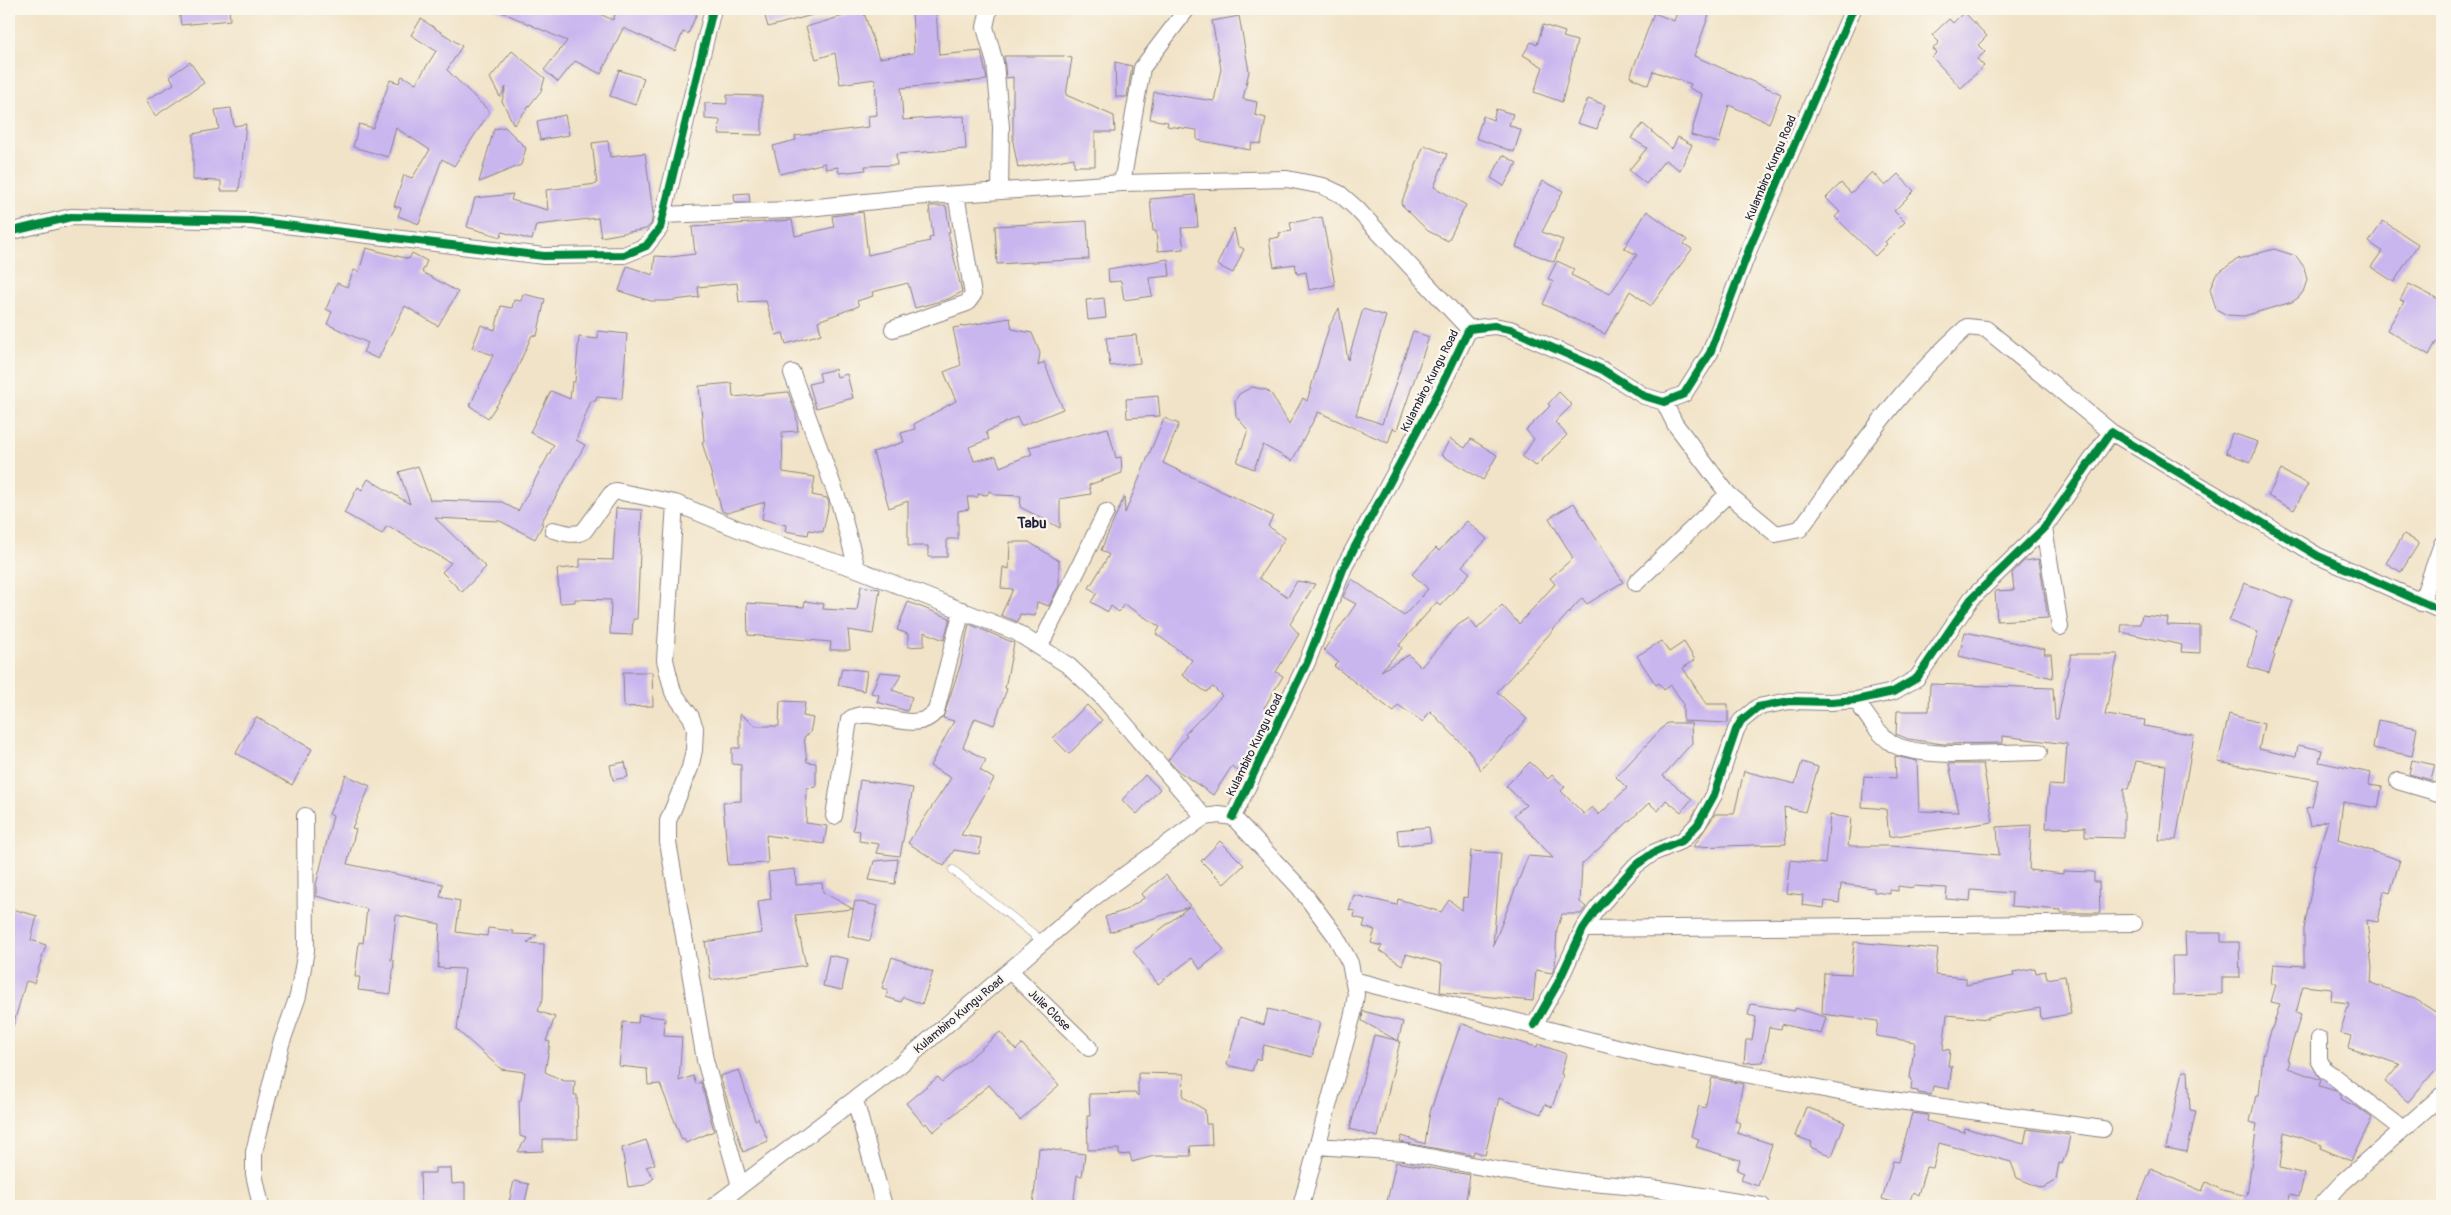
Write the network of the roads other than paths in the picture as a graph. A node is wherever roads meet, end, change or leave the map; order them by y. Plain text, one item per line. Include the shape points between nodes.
1 (713, 9) edge
2 (989, 9) edge
3 (1187, 9) edge
4 (1852, 9) edge
5 (1122, 183) junction
6 (1000, 191) junction
7 (956, 194) junction
8 (662, 215) junction
9 (9, 232) edge
10 (1470, 328) junction
11 (893, 329) dead end
12 (792, 373) dead end
13 (1664, 402) junction
14 (2111, 432) junction
15 (1728, 494) junction
16 (675, 503) junction
17 (1106, 512) dead end
18 (2044, 528) junction
19 (553, 530) dead end
20 (2442, 544) edge
21 (857, 569) junction
22 (1636, 582) dead end
23 (2422, 603) junction
24 (962, 610) junction
25 (2442, 610) edge
26 (2060, 627) dead end
27 (1040, 646) junction
28 (1856, 700) junction
29 (2039, 752) dead end
30 (2398, 780) dead end
31 (2442, 794) edge
32 (305, 816) dead end
33 (834, 816) dead end
34 (1233, 817) junction
35 (1204, 818) junction
36 (953, 870) dead end
37 (2134, 923) dead end
38 (1583, 929) junction
39 (1042, 941) junction
40 (1010, 971) junction
41 (1353, 980) junction
42 (1534, 1025) junction
43 (2319, 1039) dead end
44 (1089, 1048) dead end
45 (2442, 1095) edge
46 (855, 1100) junction
47 (2103, 1129) dead end
48 (2403, 1129) junction
49 (1318, 1146) junction
50 (740, 1186) junction
51 (261, 1206) edge
52 (714, 1206) edge
53 (884, 1206) edge
54 (1301, 1206) edge
55 (1762, 1206) edge
56 (2321, 1206) edge

1 - 8 street
2 - 6 street via 985,27 996,72 1001,127
3 - 5 street via 1142,68
4 - 13 street, Kulambiro Kungu Road via 1750,247 1710,353 1684,394
5 - 6 street
5 - 10 street via 1287,179 1323,186 1340,194 1356,208
6 - 7 street
7 - 8 street via 789,210
7 - 11 street via 972,299
8 - 9 street via 660,228 652,241 624,255 544,256 251,221 71,216
10 - 13 street, Kulambiro Kungu Road via 1494,326 1510,329 1604,370 1644,396
10 - 34 street, Kulambiro Kungu Road via 1440,391 1344,567 1307,662
12 - 21 street via 840,505
13 - 15 street via 1676,424
14 - 15 street via 1986,329 1967,327 1921,371 1876,425 1800,529 1776,534
14 - 18 street
14 - 23 street via 2318,556
15 - 22 street
16 - 19 street via 616,491 584,531 570,534
16 - 21 street via 765,540
16 - 50 street via 665,660 673,692 695,728 690,768 668,821 668,842 705,1060
17 - 27 street
18 - 26 street
18 - 28 street via 1971,599 1917,678 1892,692
20 - 23 street
21 - 24 street
23 - 25 street
24 - 27 street via 1016,632
24 - 33 street via 932,716 921,723 860,715 849,720
27 - 35 street via 1069,666 1102,697
28 - 29 street via 1879,732 1907,750 1949,754
28 - 38 street via 1782,702 1758,706 1736,730 1714,795 1698,824 1683,840 1653,853 1634,866
30 - 31 street
32 - 51 street via 306,950 298,996 281,1044 254,1152 254,1174
34 - 35 street, Kulambiro Kungu Road
34 - 41 street via 1299,886 1334,935 1350,963
35 - 39 street, Kulambiro Kungu Road via 1096,896
36 - 39 lane
37 - 38 street
38 - 42 street
39 - 40 street, Kulambiro Kungu Road
40 - 44 street, Julie Close
40 - 46 street, Kulambiro Kungu Road
41 - 42 street
41 - 49 street via 1356,994 1353,1014
42 - 47 street via 1656,1057 1855,1095
43 - 48 street via 2319,1060 2325,1070
45 - 48 street
46 - 50 street, Kulambiro Kungu Road
46 - 53 street
48 - 56 street via 2342,1182
49 - 54 street
49 - 55 street via 1403,1152 1503,1171 1659,1188
50 - 52 street, Kulambiro Kungu Road

